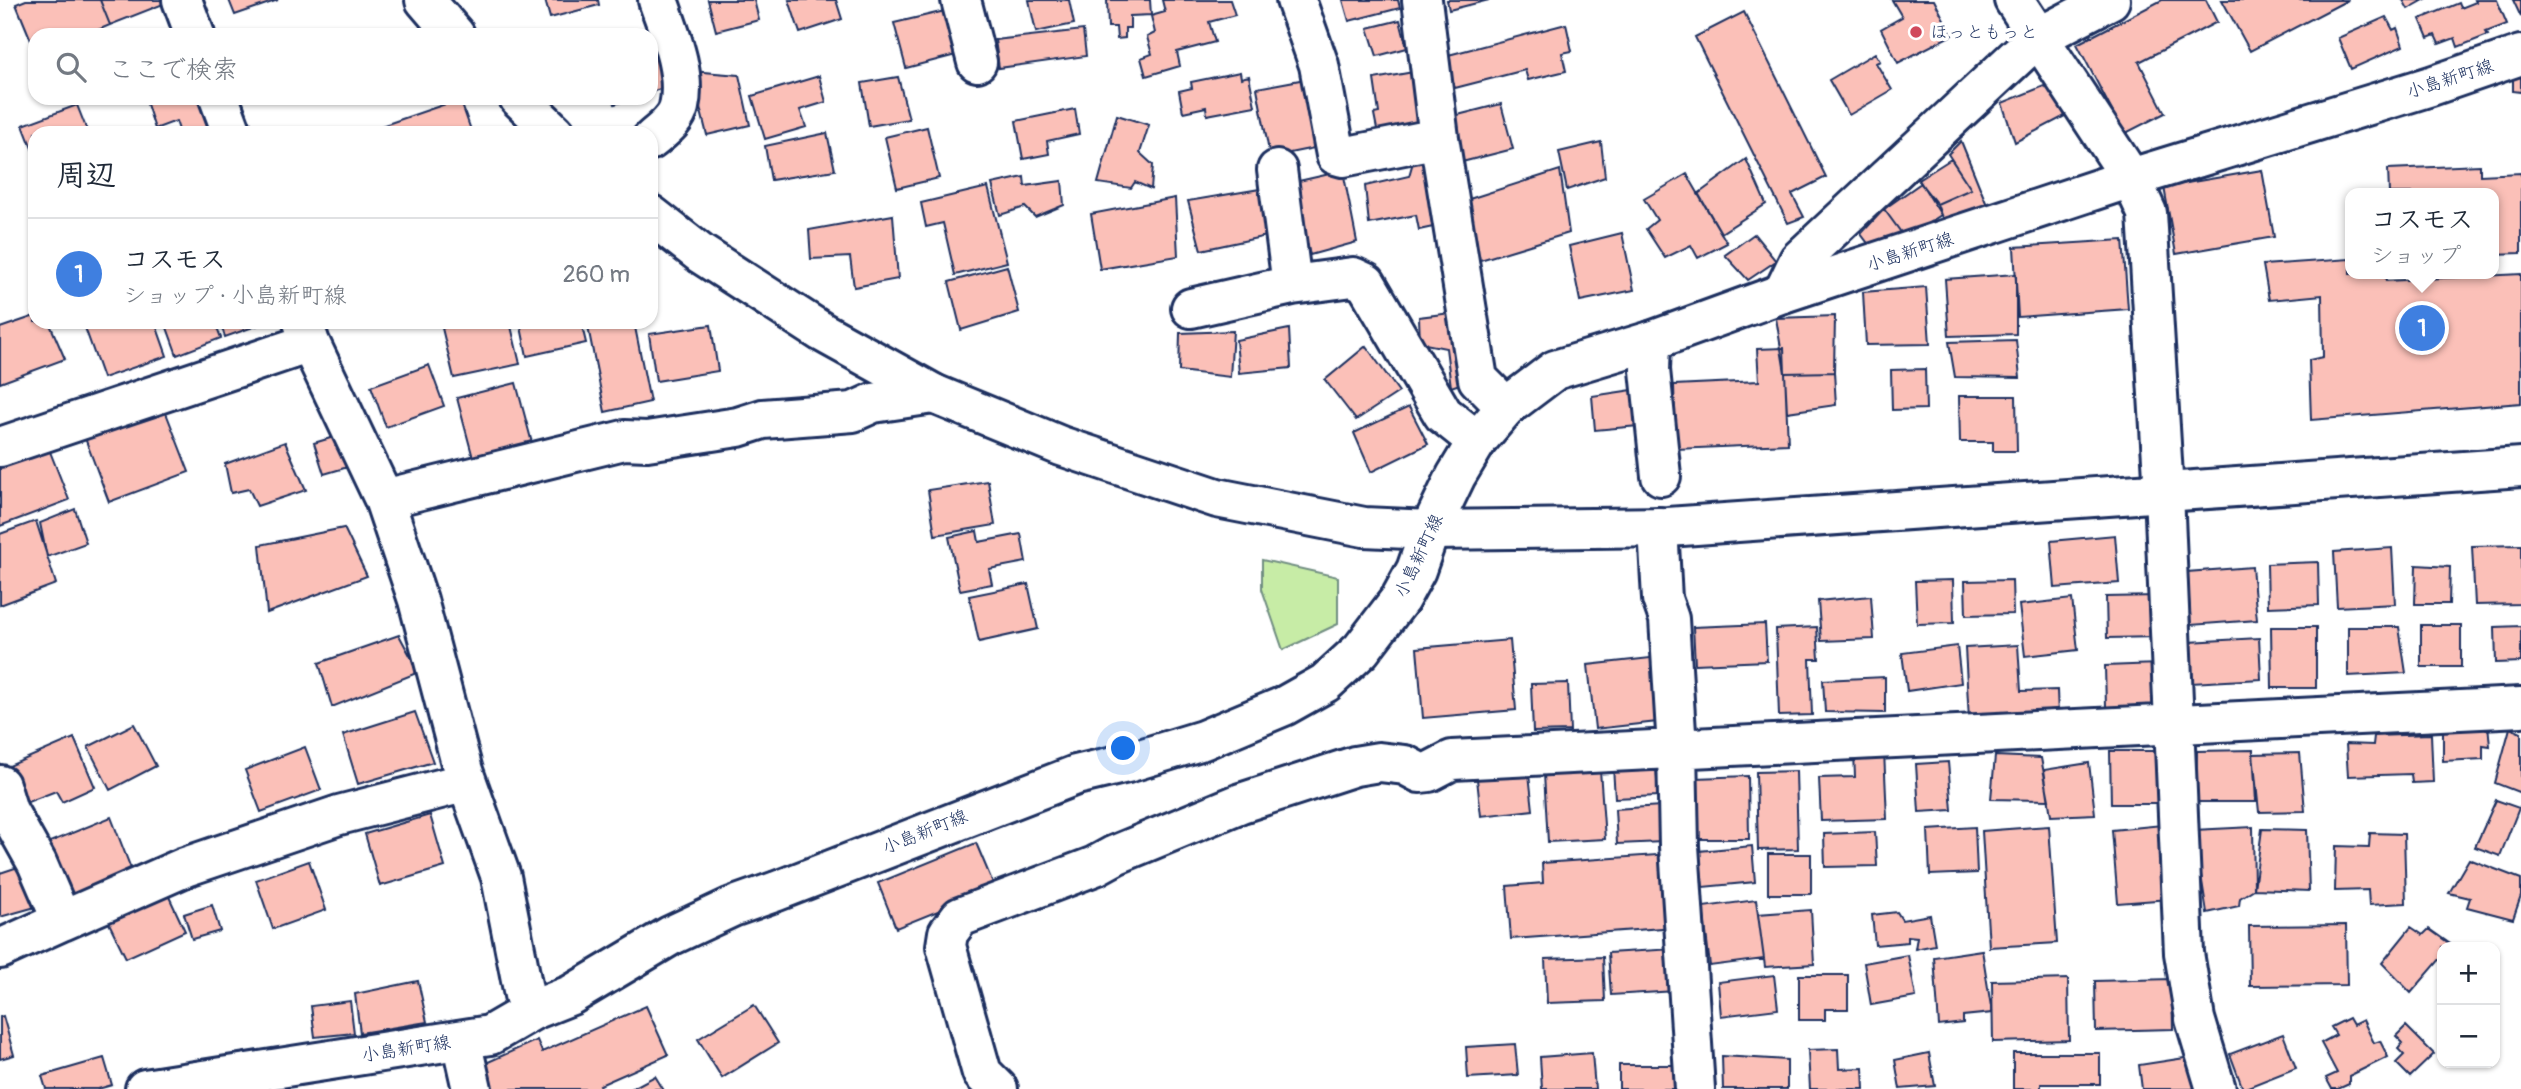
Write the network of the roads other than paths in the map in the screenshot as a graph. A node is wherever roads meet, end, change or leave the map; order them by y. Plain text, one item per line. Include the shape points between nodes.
1 (182, 0) edge
2 (425, 0) edge
3 (658, 0) edge
4 (961, 0) edge
5 (1297, 0) edge
6 (1422, 0) edge
7 (2014, 0) edge
8 (2110, 0) edge
9 (192, 28) edge
10 (449, 28) edge
11 (2037, 38) junction
12 (2521, 55) edge
13 (977, 62) dead end
14 (222, 105) edge
15 (526, 105) edge
16 (229, 126) edge
17 (548, 126) edge
18 (658, 134) edge
19 (1439, 138) junction
20 (1277, 170) dead end
21 (2132, 178) junction
22 (658, 220) edge
23 (1292, 285) junction
24 (1783, 293) junction
25 (1191, 307) dead end
26 (306, 332) edge
27 (1651, 341) junction
28 (934, 394) junction
29 (1506, 407) junction
30 (1477, 441) junction
31 (0, 447) edge
32 (2521, 467) edge
33 (1661, 476) dead end
34 (2164, 493) junction
35 (384, 499) junction
36 (1658, 527) junction
37 (1430, 530) junction
38 (2521, 707) edge
39 (2175, 722) junction
40 (1677, 749) junction
41 (467, 782) junction
42 (0, 785) edge
43 (62, 920) junction
44 (0, 949) edge
45 (533, 1010) junction
46 (461, 1040) junction
47 (145, 1089) edge
48 (472, 1089) edge
49 (998, 1089) edge
50 (1695, 1089) edge
51 (2216, 1089) edge

1 - 9 street
2 - 10 street
3 - 18 street via 677,53 680,78 679,108
4 - 13 street
5 - 19 street via 1319,65 1336,155
6 - 19 street
7 - 11 street
8 - 11 street
11 - 21 street
11 - 24 street via 1799,260
12 - 21 street, 小島新町線
14 - 16 street
15 - 17 street
19 - 29 street via 1478,379
20 - 23 street
21 - 24 street, 小島新町線
21 - 34 street via 2147,213
22 - 28 street via 701,254 822,331
23 - 25 street
23 - 30 street via 1353,277 1366,283 1443,414
24 - 27 street, 小島新町線
26 - 31 street
26 - 35 street
27 - 29 street, 小島新町線 via 1555,370
27 - 33 street
28 - 35 street via 873,403 853,412 763,419 647,441 624,440
28 - 37 street via 1061,446 1217,498 1364,527
29 - 30 street, 小島新町線
30 - 37 street, 小島新町線
32 - 34 street
34 - 36 street
34 - 39 street
35 - 41 street via 418,600
36 - 37 street
36 - 40 street
37 - 45 street, 小島新町線 via 1400,599 1361,650 1325,683 1284,706 1203,740 1076,775 732,907 670,936 571,995
38 - 39 street
39 - 40 street
39 - 51 street via 2184,953 2195,1019
40 - 49 street via 1452,760 1420,773 1405,765 1380,762 1355,766 1241,803 1096,866 960,916 948,933 946,946 982,1073
40 - 50 street
41 - 43 street via 339,815 197,863
41 - 45 street via 501,877 524,995
42 - 43 street via 8,811
43 - 44 street
45 - 46 street, 小島新町線 via 490,1035
46 - 47 street, 小島新町線
46 - 48 street

